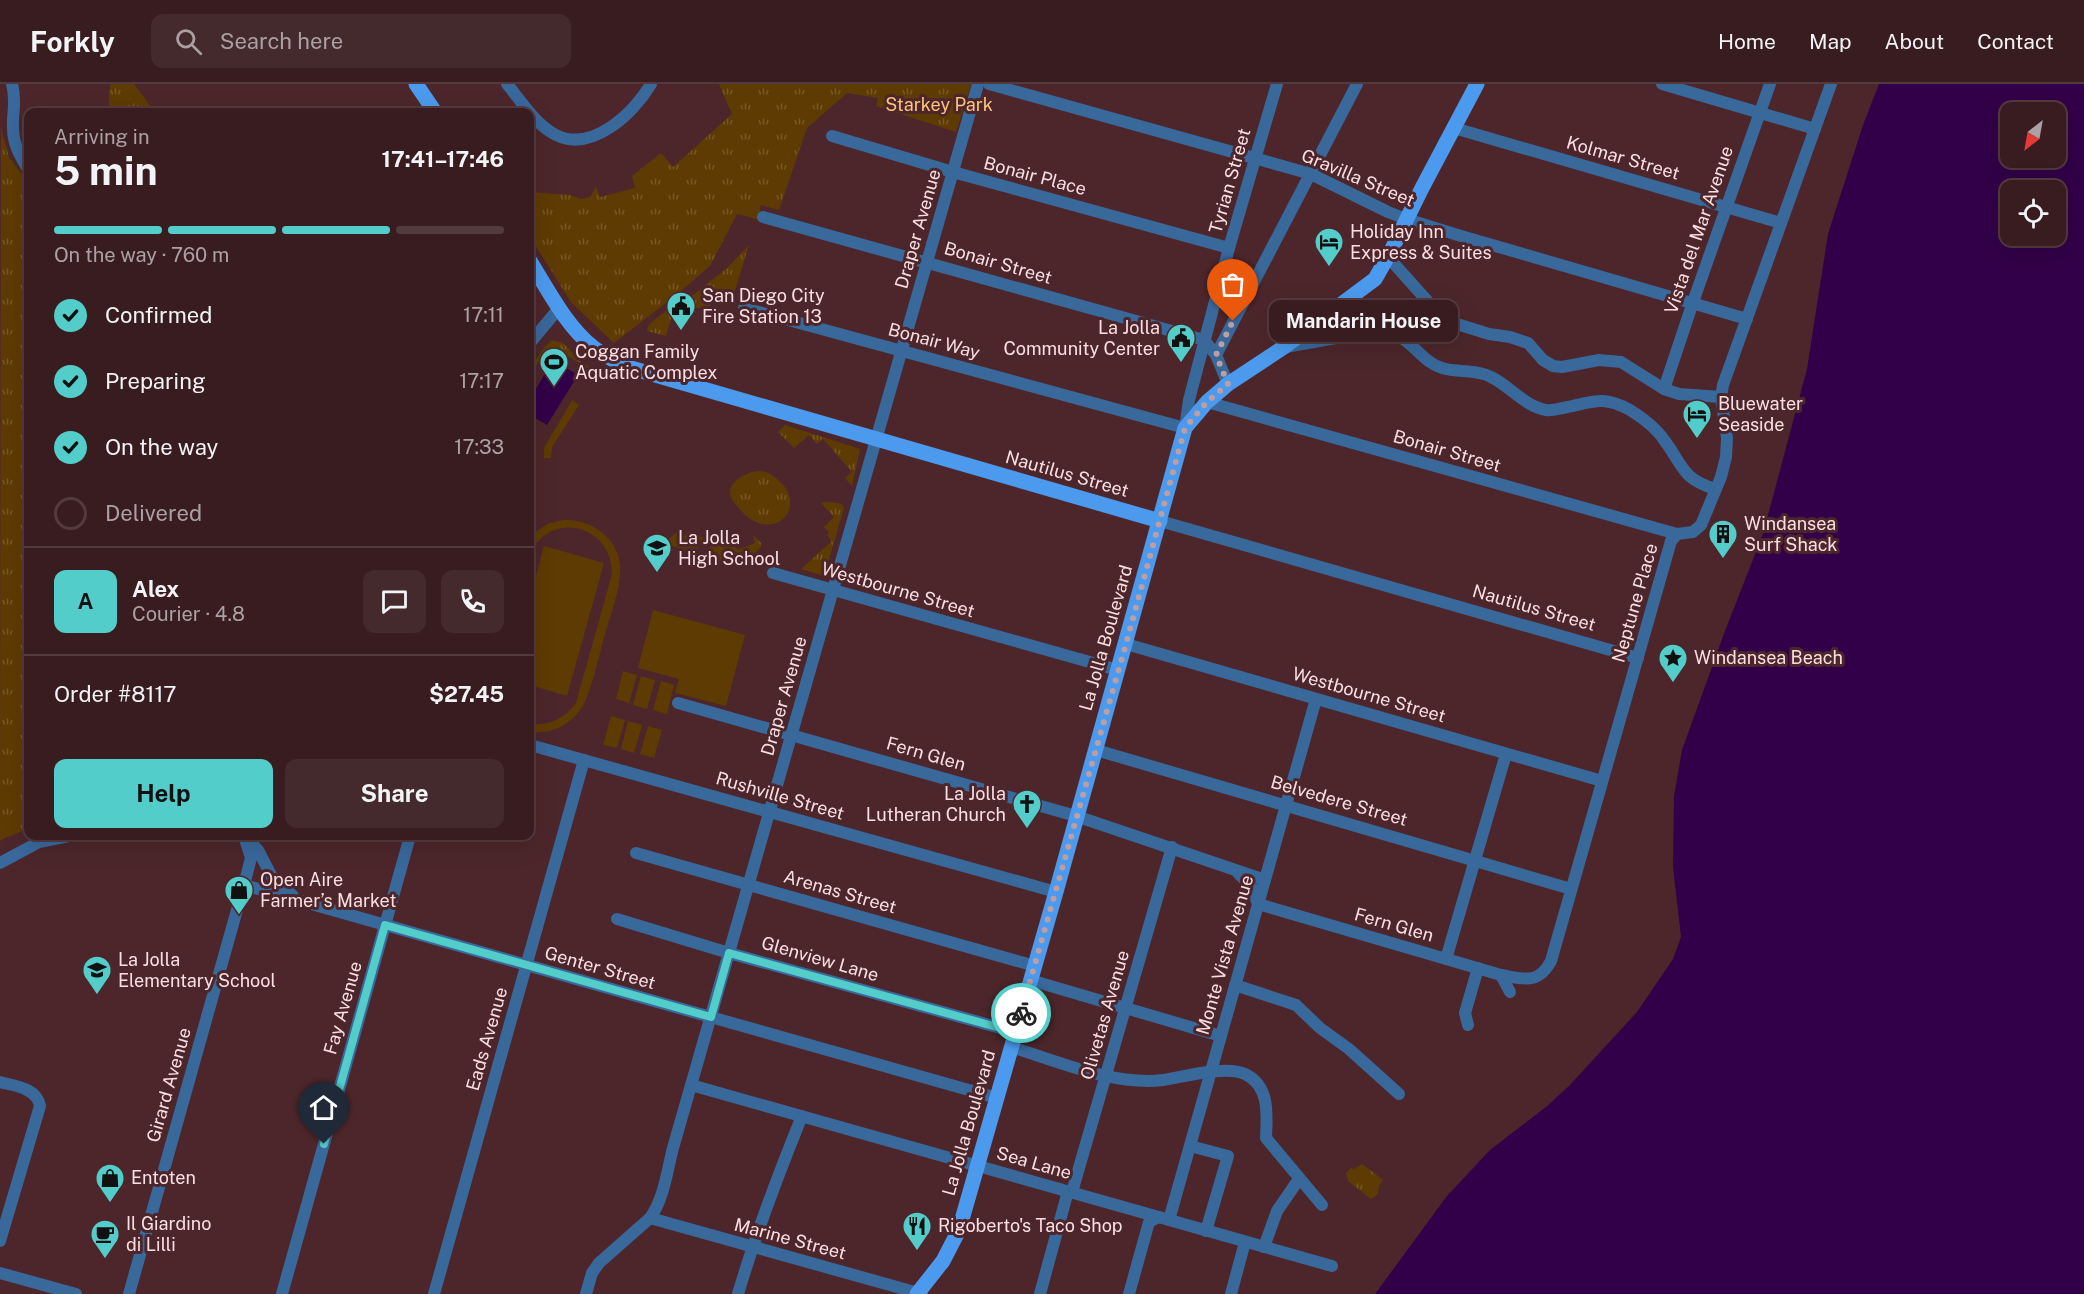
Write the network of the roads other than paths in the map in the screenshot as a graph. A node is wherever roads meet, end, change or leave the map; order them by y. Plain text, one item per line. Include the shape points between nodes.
1 (12, 84) edge
2 (416, 84) edge
3 (507, 84) edge
4 (651, 84) edge
5 (978, 84) edge
6 (989, 84) edge
7 (1277, 84) edge
8 (1357, 84) edge
9 (1477, 84) edge
10 (1662, 84) edge
11 (1770, 84) edge
12 (1831, 84) edge
13 (432, 108) edge
14 (527, 108) edge
15 (1761, 113) junction
16 (534, 116) edge
17 (1454, 128) junction
18 (1815, 129) junction
19 (832, 136) dead end
20 (1255, 159) junction
21 (24, 163) edge
22 (953, 172) junction
23 (1311, 174) junction
24 (1726, 207) junction
25 (763, 217) dead end
26 (1406, 219) junction
27 (1781, 223) junction
28 (1229, 248) junction
29 (1388, 257) junction
30 (928, 262) junction
31 (534, 267) edge
32 (1693, 302) junction
33 (559, 308) junction
34 (744, 308) dead end
35 (1747, 319) junction
36 (534, 338) edge
37 (1204, 340) junction
38 (1284, 347) junction
39 (903, 351) junction
40 (1216, 355) junction
41 (1228, 384) junction
42 (1664, 389) junction
43 (1721, 397) junction
44 (1207, 402) junction
45 (1185, 428) junction
46 (876, 439) junction
47 (1715, 489) junction
48 (1160, 521) junction
49 (1677, 534) junction
50 (773, 573) dead end
51 (832, 590) junction
52 (1126, 644) junction
53 (1638, 658) junction
54 (1118, 670) junction
55 (1316, 699) junction
56 (678, 703) dead end
57 (791, 735) junction
58 (534, 746) edge
59 (1096, 750) junction
60 (1506, 754) junction
61 (584, 760) junction
62 (1602, 781) junction
63 (1286, 805) junction
64 (769, 812) junction
65 (1076, 816) junction
66 (49, 840) edge
67 (246, 840) edge
68 (249, 840) edge
69 (409, 840) edge
70 (1172, 848) junction
71 (636, 853) dead end
72 (1475, 860) junction
73 (0, 863) edge
74 (1228, 867) junction
75 (1265, 880) junction
76 (244, 885) junction
77 (748, 885) junction
78 (1571, 889) junction
79 (1056, 892) junction
80 (298, 901) junction
81 (1258, 904) junction
82 (617, 919) dead end
83 (385, 925) junction
84 (729, 953) junction
85 (1446, 959) junction
86 (527, 965) junction
87 (1478, 968) junction
88 (1033, 973) junction
89 (1501, 975) junction
90 (1235, 985) junction
91 (1510, 992) dead end
92 (1126, 1008) junction
93 (711, 1017) junction
94 (1468, 1025) dead end
95 (1221, 1036) junction
96 (1013, 1040) junction
97 (1211, 1072) junction
98 (1107, 1076) junction
99 (0, 1082) edge
100 (691, 1085) junction
101 (1399, 1094) dead end
102 (997, 1098) junction
103 (802, 1116) junction
104 (1190, 1146) junction
105 (977, 1166) junction
106 (1299, 1179) junction
107 (1070, 1192) junction
108 (1322, 1204) dead end
109 (650, 1218) junction
110 (1164, 1219) junction
111 (1206, 1230) junction
112 (0, 1240) edge
113 (1245, 1242) junction
114 (1264, 1247) junction
115 (752, 1248) junction
116 (1332, 1266) dead end
117 (0, 1273) edge
118 (76, 1294) edge
119 (129, 1294) edge
120 (282, 1294) edge
121 (434, 1294) edge
122 (586, 1294) edge
123 (738, 1294) edge
124 (919, 1294) edge
125 (1040, 1294) edge
126 (1129, 1294) edge
127 (1230, 1294) edge

1 - 21 street via 16,102 15,145
2 - 13 main road
3 - 14 street
4 - 16 street via 632,108 606,130 584,139 556,135
5 - 22 street, Draper Avenue
6 - 20 street, Gravilla Street
7 - 20 street, Tyrian Street
8 - 23 street
9 - 17 main road, La Jolla Boulevard
10 - 15 street
11 - 15 street, Vista del Mar Avenue
12 - 18 street, Neptune Place
15 - 18 street
15 - 24 street, Vista del Mar Avenue
17 - 24 street, Kolmar Street
17 - 26 main road, La Jolla Boulevard
18 - 27 street, Neptune Place
19 - 22 street, Bonair Place
20 - 23 street, Gravilla Street
20 - 28 street, Tyrian Street
22 - 28 street, Bonair Place
22 - 30 street, Draper Avenue
23 - 26 street, Gravilla Street
23 - 40 street
24 - 27 street, Kolmar Street
24 - 32 street, Vista del Mar Avenue
25 - 30 street, Bonair Street
26 - 29 main road, La Jolla Boulevard
26 - 32 street, Gravilla Street
27 - 35 street, Neptune Place
28 - 37 street, Tyrian Street
29 - 38 main road, La Jolla Boulevard via 1375,279
29 - 42 street via 1439,314 1456,324 1528,343 1553,366 1599,360 1621,362
30 - 37 street, Bonair Street
30 - 39 street, Draper Avenue
31 - 33 main road, Nautilus Street
32 - 35 street, Gravilla Street
32 - 42 street, Vista del Mar Avenue
33 - 36 street
33 - 46 main road, Nautilus Street via 592,347 631,368
34 - 39 street, Bonair Way
35 - 43 street, Neptune Place
37 - 40 street
37 - 45 street, Tyrian Street
38 - 41 main road, La Jolla Boulevard
38 - 47 street via 1386,332 1400,337 1432,363 1453,371 1489,376 1533,406 1557,410 1608,401 1631,411 1653,428 1682,470 1698,483
39 - 45 street, Bonair Way
39 - 46 street, Draper Avenue
40 - 41 street
41 - 44 main road, La Jolla Boulevard
42 - 43 street
43 - 47 street, Neptune Place via 1727,447
44 - 45 main road, La Jolla Boulevard
44 - 49 street, Bonair Street
45 - 48 main road, La Jolla Boulevard
46 - 48 main road, Nautilus Street
46 - 51 street, Draper Avenue
47 - 49 street, Neptune Place via 1701,525 1693,532
48 - 52 main road, La Jolla Boulevard
48 - 53 street, Nautilus Street
49 - 53 street, Neptune Place via 1671,541
50 - 51 street, Westbourne Street
51 - 54 street, Westbourne Street
51 - 57 street, Draper Avenue
52 - 54 main road, La Jolla Boulevard
52 - 55 street, Westbourne Street
53 - 62 street, Neptune Place
54 - 59 main road, La Jolla Boulevard
55 - 60 street, Westbourne Street
55 - 63 street, Monte Vista Avenue
56 - 57 street, Fern Glen
57 - 64 street, Draper Avenue
57 - 65 street, Fern Glen
58 - 61 street, Rushville Street
59 - 63 street, Belvedere Street
59 - 65 main road, La Jolla Boulevard
60 - 62 street, Westbourne Street
60 - 72 street
61 - 64 street, Rushville Street
61 - 86 street, Eads Avenue
62 - 78 street, Neptune Place
63 - 72 street, Belvedere Street
63 - 75 street, Monte Vista Avenue
64 - 77 street, Draper Avenue
64 - 79 street, Rushville Street
65 - 70 street, Fern Glen
65 - 79 main road, La Jolla Boulevard
66 - 73 street
67 - 76 street via 251,858
68 - 80 street via 272,877
69 - 83 street, Fay Avenue
70 - 74 street, Fern Glen
70 - 92 street, Olivetas Avenue
71 - 77 street, Arenas Street
72 - 78 street, Belvedere Street
72 - 85 street
74 - 75 street, Fern Glen
74 - 81 street via 1248,881
75 - 81 street, Monte Vista Avenue
76 - 80 street, Genter Street
76 - 119 street, Girard Avenue
77 - 84 street, Draper Avenue
77 - 88 street, Arenas Street
78 - 89 street, Neptune Place via 1547,970 1526,980
79 - 88 main road, La Jolla Boulevard
80 - 83 street, Genter Street
81 - 85 street, Fern Glen
81 - 90 street, Monte Vista Avenue
82 - 84 street, Glenview Lane
83 - 86 street, Genter Street
83 - 120 street, Fay Avenue
84 - 93 street, Draper Avenue
84 - 96 street, Glenview Lane
85 - 87 street, Fern Glen
86 - 93 street, Genter Street
86 - 121 street, Eads Avenue
87 - 89 street, Fern Glen
87 - 94 street via 1465,1012
88 - 92 street, Arenas Street
88 - 96 main road, La Jolla Boulevard
89 - 91 street
90 - 95 street, Monte Vista Avenue
90 - 101 street via 1296,1005
92 - 95 street, Arenas Street
92 - 98 street, Olivetas Avenue
93 - 100 street, Draper Avenue
93 - 102 street, Genter Street
95 - 97 street, Monte Vista Avenue
96 - 98 street, Glenview Lane
96 - 102 main road, La Jolla Boulevard
97 - 98 street, Glenview Lane via 1160,1080
97 - 104 street, Monte Vista Avenue
97 - 106 street, Glenview Lane via 1242,1072 1262,1088 1266,1138
98 - 107 street, Olivetas Avenue
99 - 112 street via 34,1093 39,1100 39,1112
100 - 103 street, Sea Lane
100 - 109 street, Draper Avenue via 661,1196
102 - 105 main road, La Jolla Boulevard
103 - 105 street, Sea Lane
103 - 115 street
104 - 110 street, Monte Vista Avenue
104 - 111 street via 1228,1156
105 - 107 street, Sea Lane
105 - 124 main road, La Jolla Boulevard via 951,1248
106 - 108 street, Glenview Lane
106 - 114 street via 1276,1211
107 - 110 street, Sea Lane
107 - 125 street, Olivetas Avenue
109 - 115 street, Marine Street
109 - 122 street, Draper Avenue via 599,1263
110 - 111 street, Sea Lane
110 - 126 street, Monte Vista Avenue via 1149,1222
111 - 113 street, Sea Lane
113 - 114 street, Sea Lane
113 - 127 street
114 - 116 street, Sea Lane
115 - 123 street
115 - 124 street, Marine Street
117 - 118 street

